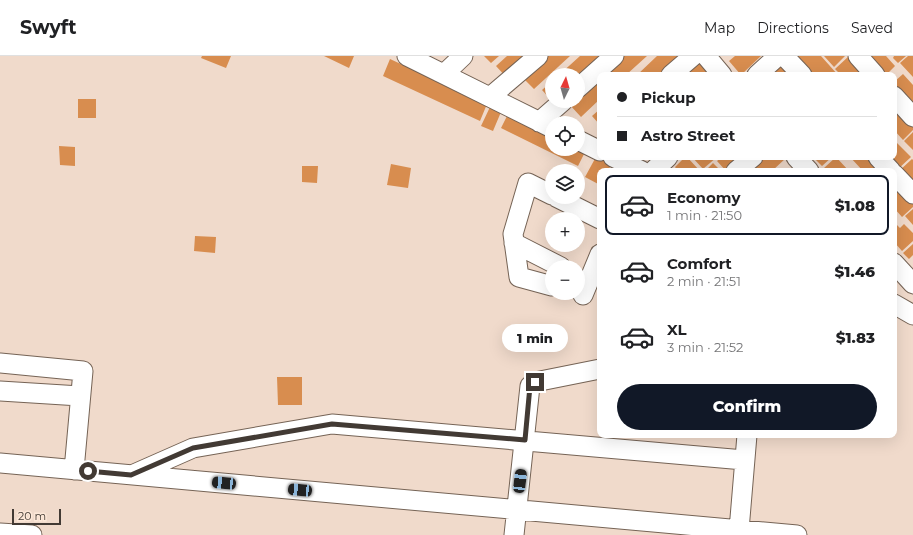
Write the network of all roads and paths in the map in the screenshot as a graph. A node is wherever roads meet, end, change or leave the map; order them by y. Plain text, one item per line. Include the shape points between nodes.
1 (407, 56) edge
2 (463, 56) edge
3 (538, 56) edge
4 (614, 56) edge
5 (693, 56) edge
6 (706, 56) edge
7 (778, 56) edge
8 (784, 56) edge
9 (858, 56) edge
10 (674, 72) edge
11 (719, 72) edge
12 (760, 72) edge
13 (799, 72) edge
14 (872, 72) edge
15 (444, 74) junction
16 (585, 82) edge
17 (490, 98) junction
18 (897, 99) edge
19 (913, 117) edge
20 (545, 125) edge
21 (619, 160) edge
22 (665, 160) edge
23 (749, 160) edge
24 (799, 160) edge
25 (881, 160) edge
26 (636, 168) edge
27 (656, 168) edge
28 (740, 168) edge
29 (806, 168) edge
30 (888, 168) edge
31 (897, 177) edge
32 (545, 192) edge
33 (913, 194) edge
34 (570, 204) edge
35 (597, 218) edge
36 (514, 243) junction
37 (547, 260) edge
38 (597, 261) edge
39 (897, 266) edge
40 (545, 284) edge
41 (913, 284) edge
42 (585, 289) edge
43 (897, 307) edge
44 (910, 320) edge
45 (0, 363) edge
46 (597, 370) edge
47 (0, 391) edge
48 (80, 396) junction
49 (747, 438) edge
50 (525, 440) junction
51 (744, 460) junction
52 (0, 463) edge
53 (74, 470) junction
54 (131, 475) junction
55 (516, 509) junction
56 (739, 530) junction
57 (0, 533) edge
58 (32, 535) edge
59 (514, 535) edge
60 (797, 535) edge

1 - 15 street
2 - 15 street
3 - 17 street
4 - 16 street
5 - 10 street
6 - 11 street
7 - 12 street
8 - 13 street
9 - 14 street
15 - 17 street
17 - 20 street
18 - 19 street
21 - 26 street
22 - 27 street
23 - 28 street
24 - 29 street
25 - 30 street
31 - 33 street
32 - 36 street via 528,183 514,234
34 - 35 street
36 - 37 street
36 - 40 street via 519,277
38 - 42 street
39 - 41 street
43 - 44 street
45 - 48 street via 82,371
46 - 50 street via 535,382 530,386
47 - 48 street
48 - 53 street
49 - 51 street
50 - 51 street
50 - 54 street via 332,424 193,448
50 - 55 street
51 - 56 street
52 - 53 street
53 - 54 street
54 - 55 street
55 - 56 street
55 - 59 street
56 - 60 street
57 - 58 street

